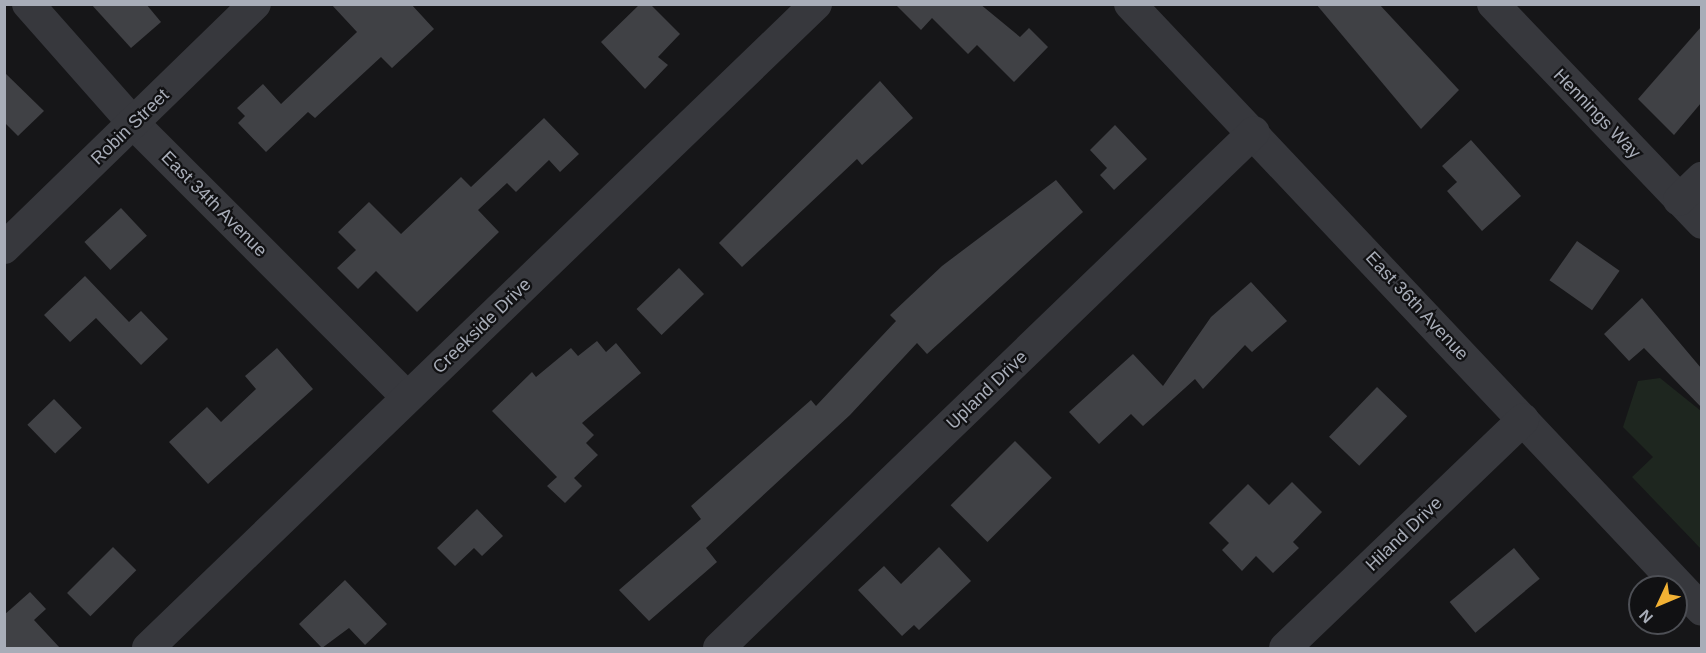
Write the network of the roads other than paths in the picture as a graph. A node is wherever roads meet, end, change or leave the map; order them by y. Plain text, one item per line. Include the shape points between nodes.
1 (28, 4) edge
2 (255, 4) edge
3 (816, 4) edge
4 (1130, 4) edge
5 (1493, 4) edge
6 (134, 124) junction
7 (1254, 132) junction
8 (1701, 178) edge
9 (1678, 200) junction
10 (1701, 223) edge
11 (4, 248) edge
12 (407, 397) junction
13 (1523, 420) junction
14 (1701, 610) edge
15 (148, 648) edge
16 (719, 648) edge
17 (1285, 648) edge

1 - 6 street, East 34th Avenue
2 - 6 street, Robin Street
3 - 12 street, Creekside Drive
4 - 7 street, East 36th Avenue
5 - 9 street, Hennings Way
6 - 11 street, Robin Street
6 - 12 street, East 34th Avenue
7 - 13 street, East 36th Avenue
7 - 16 street, Upland Drive
8 - 9 street
9 - 10 street, Hennings Way
12 - 15 street, Creekside Drive
13 - 14 street, East 36th Avenue
13 - 17 street, Hiland Drive

